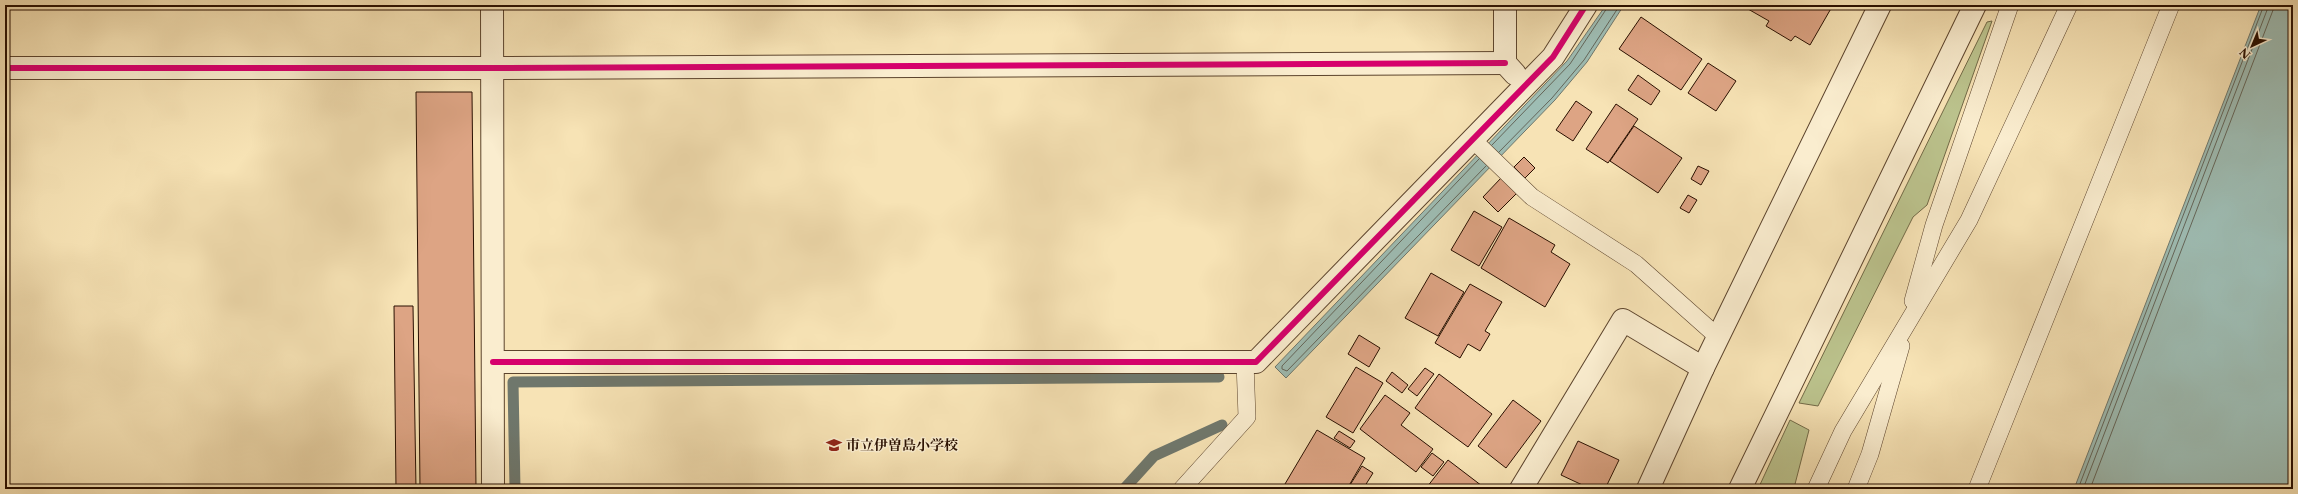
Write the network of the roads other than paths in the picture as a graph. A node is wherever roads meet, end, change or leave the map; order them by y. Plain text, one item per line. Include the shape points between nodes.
1 (492, 5) edge
2 (1505, 5) edge
3 (1586, 5) edge
4 (1880, 5) edge
5 (1975, 5) edge
6 (2010, 5) edge
7 (2069, 5) edge
8 (2171, 5) edge
9 (1505, 63) junction
10 (5, 68) edge
11 (492, 68) junction
12 (1526, 84) junction
13 (1475, 143) junction
14 (1907, 324) junction
15 (1718, 337) junction
16 (493, 362) junction
17 (1245, 362) junction
18 (1703, 368) junction
19 (493, 489) edge
20 (1182, 489) edge
21 (1521, 489) edge
22 (1648, 489) edge
23 (1740, 489) edge
24 (1816, 489) edge
25 (1856, 489) edge
26 (1978, 489) edge

1 - 11 street
2 - 9 street
3 - 12 street via 1553,58
4 - 15 street
5 - 23 street
6 - 14 lane via 1934,224
7 - 14 lane via 1969,220
8 - 26 lane
9 - 11 street
9 - 12 street
10 - 11 street
11 - 16 street
12 - 13 street
13 - 15 lane via 1532,197 1636,264
13 - 17 street via 1256,362
14 - 24 lane via 1843,431
14 - 25 lane via 1870,454
15 - 18 street
16 - 17 street
16 - 19 street
17 - 20 lane via 1247,417
18 - 21 street via 1623,320
18 - 22 street

